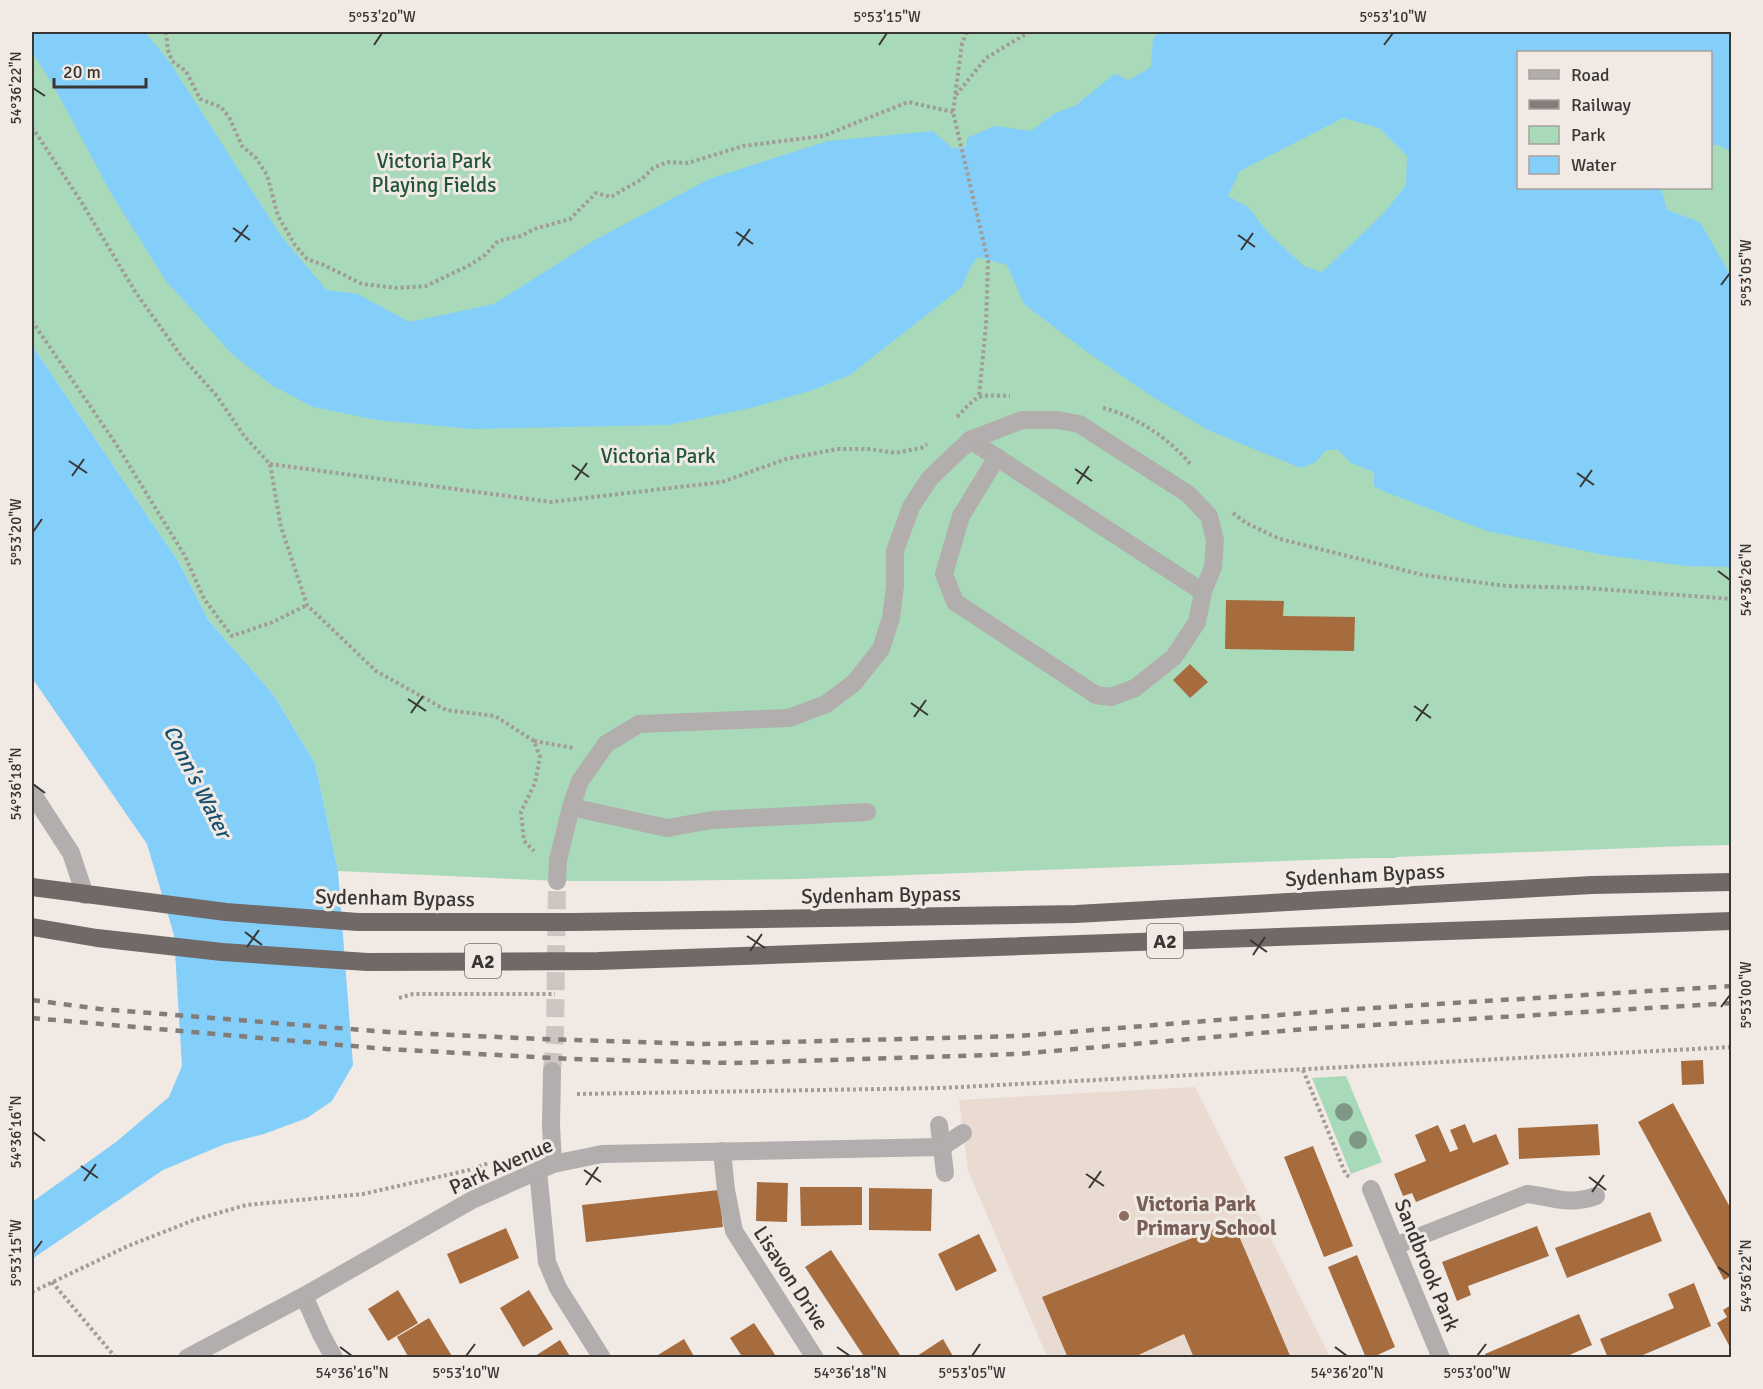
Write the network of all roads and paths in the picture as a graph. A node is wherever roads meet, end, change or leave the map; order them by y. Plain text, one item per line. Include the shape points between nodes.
1 (166, 32) edge
2 (967, 32) edge
3 (1029, 32) edge
4 (955, 96) junction
5 (953, 112) junction
6 (32, 127) edge
7 (32, 321) edge
8 (979, 396) junction
9 (1015, 397) dead end
10 (1093, 405) dead end
11 (952, 422) dead end
12 (970, 440) junction
13 (930, 441) dead end
14 (997, 457) junction
15 (270, 464) junction
16 (1195, 471) dead end
17 (1231, 511) dead end
18 (1203, 592) junction
19 (1731, 599) edge
20 (307, 604) junction
21 (534, 741) junction
22 (606, 744) junction
23 (32, 793) edge
24 (571, 807) junction
25 (867, 812) dead end
26 (558, 860) junction
27 (557, 881) tunnel mouth
28 (1731, 882) edge
29 (32, 887) edge
30 (85, 895) junction
31 (1731, 921) edge
32 (32, 927) edge
33 (555, 994) dead end
34 (399, 998) dead end
35 (1731, 1047) edge
36 (1303, 1070) junction
37 (552, 1071) tunnel mouth
38 (551, 1095) junction
39 (939, 1125) dead end
40 (963, 1133) dead end
41 (942, 1146) junction
42 (722, 1151) junction
43 (497, 1160) dead end
44 (546, 1167) junction
45 (945, 1173) dead end
46 (1371, 1189) joint
47 (1596, 1196) dead end
48 (1395, 1246) junction
49 (52, 1282) junction
50 (32, 1292) edge
51 (304, 1296) junction
52 (116, 1358) edge
53 (187, 1358) edge
54 (334, 1358) edge
55 (602, 1358) edge
56 (815, 1358) edge
57 (1441, 1358) edge

1 - 5 path via 172,61 186,71 200,99 214,103 229,117 242,146 267,175 278,216 307,259 362,284 398,288 426,286 470,265 498,242 570,219 596,193 611,197 667,162 688,163 743,146 823,136 908,102
2 - 4 path
3 - 4 path via 986,58
4 - 5 path
5 - 8 path via 988,261
6 - 15 path via 136,293 182,357 216,394 244,437
7 - 20 path via 116,444 184,556 204,599 232,636 273,622
8 - 9 path
8 - 11 path
10 - 16 path via 1147,427 1182,453
12 - 14 street
12 - 18 street via 1022,420 1079,424 1188,494 1209,516 1215,540 1213,567
12 - 22 street via 930,478 911,507 895,550 891,618 881,649 854,683 826,704 789,718 639,724
13 - 15 path via 921,448 895,453 837,449 786,459 722,482 551,502
14 - 18 street
14 - 18 street via 961,516 944,574 955,602 1096,695 1111,697 1135,688 1174,657 1197,622
15 - 20 path via 281,527
17 - 19 path via 1280,539 1424,575 1506,586
20 - 21 path via 376,672 446,710 495,716
21 - 22 path via 572,748
21 - 26 path via 540,757 535,783 520,812 524,841 542,860
22 - 24 street via 580,781
23 - 30 street via 71,854
24 - 25 street via 667,828 712,820
24 - 26 street
26 - 27 street
28 - 30 highway, Sydenham Bypass / A2 via 1592,885 1076,914 574,922 358,922 226,912
29 - 30 highway, Sydenham Bypass / A2
31 - 32 highway, A2 via 598,961 367,962 222,952
33 - 34 path via 413,994
35 - 36 path
36 - 38 path via 941,1088
36 - 46 path via 1346,1175
37 - 38 street
38 - 44 street
39 - 41 street
40 - 41 street
41 - 42 street, Park Avenue
41 - 45 street
42 - 44 street, Park Avenue via 602,1154
42 - 56 street, Lisavon Drive via 734,1231
43 - 49 path via 363,1194 246,1205 183,1224
44 - 51 street, Park Avenue via 472,1200
44 - 55 street via 547,1262 558,1288
46 - 48 street, Sandbrook Park
47 - 48 street via 1563,1202 1527,1194
48 - 57 street, Sandbrook Park
49 - 50 path
49 - 52 path
51 - 53 street, Park Avenue
51 - 54 street

